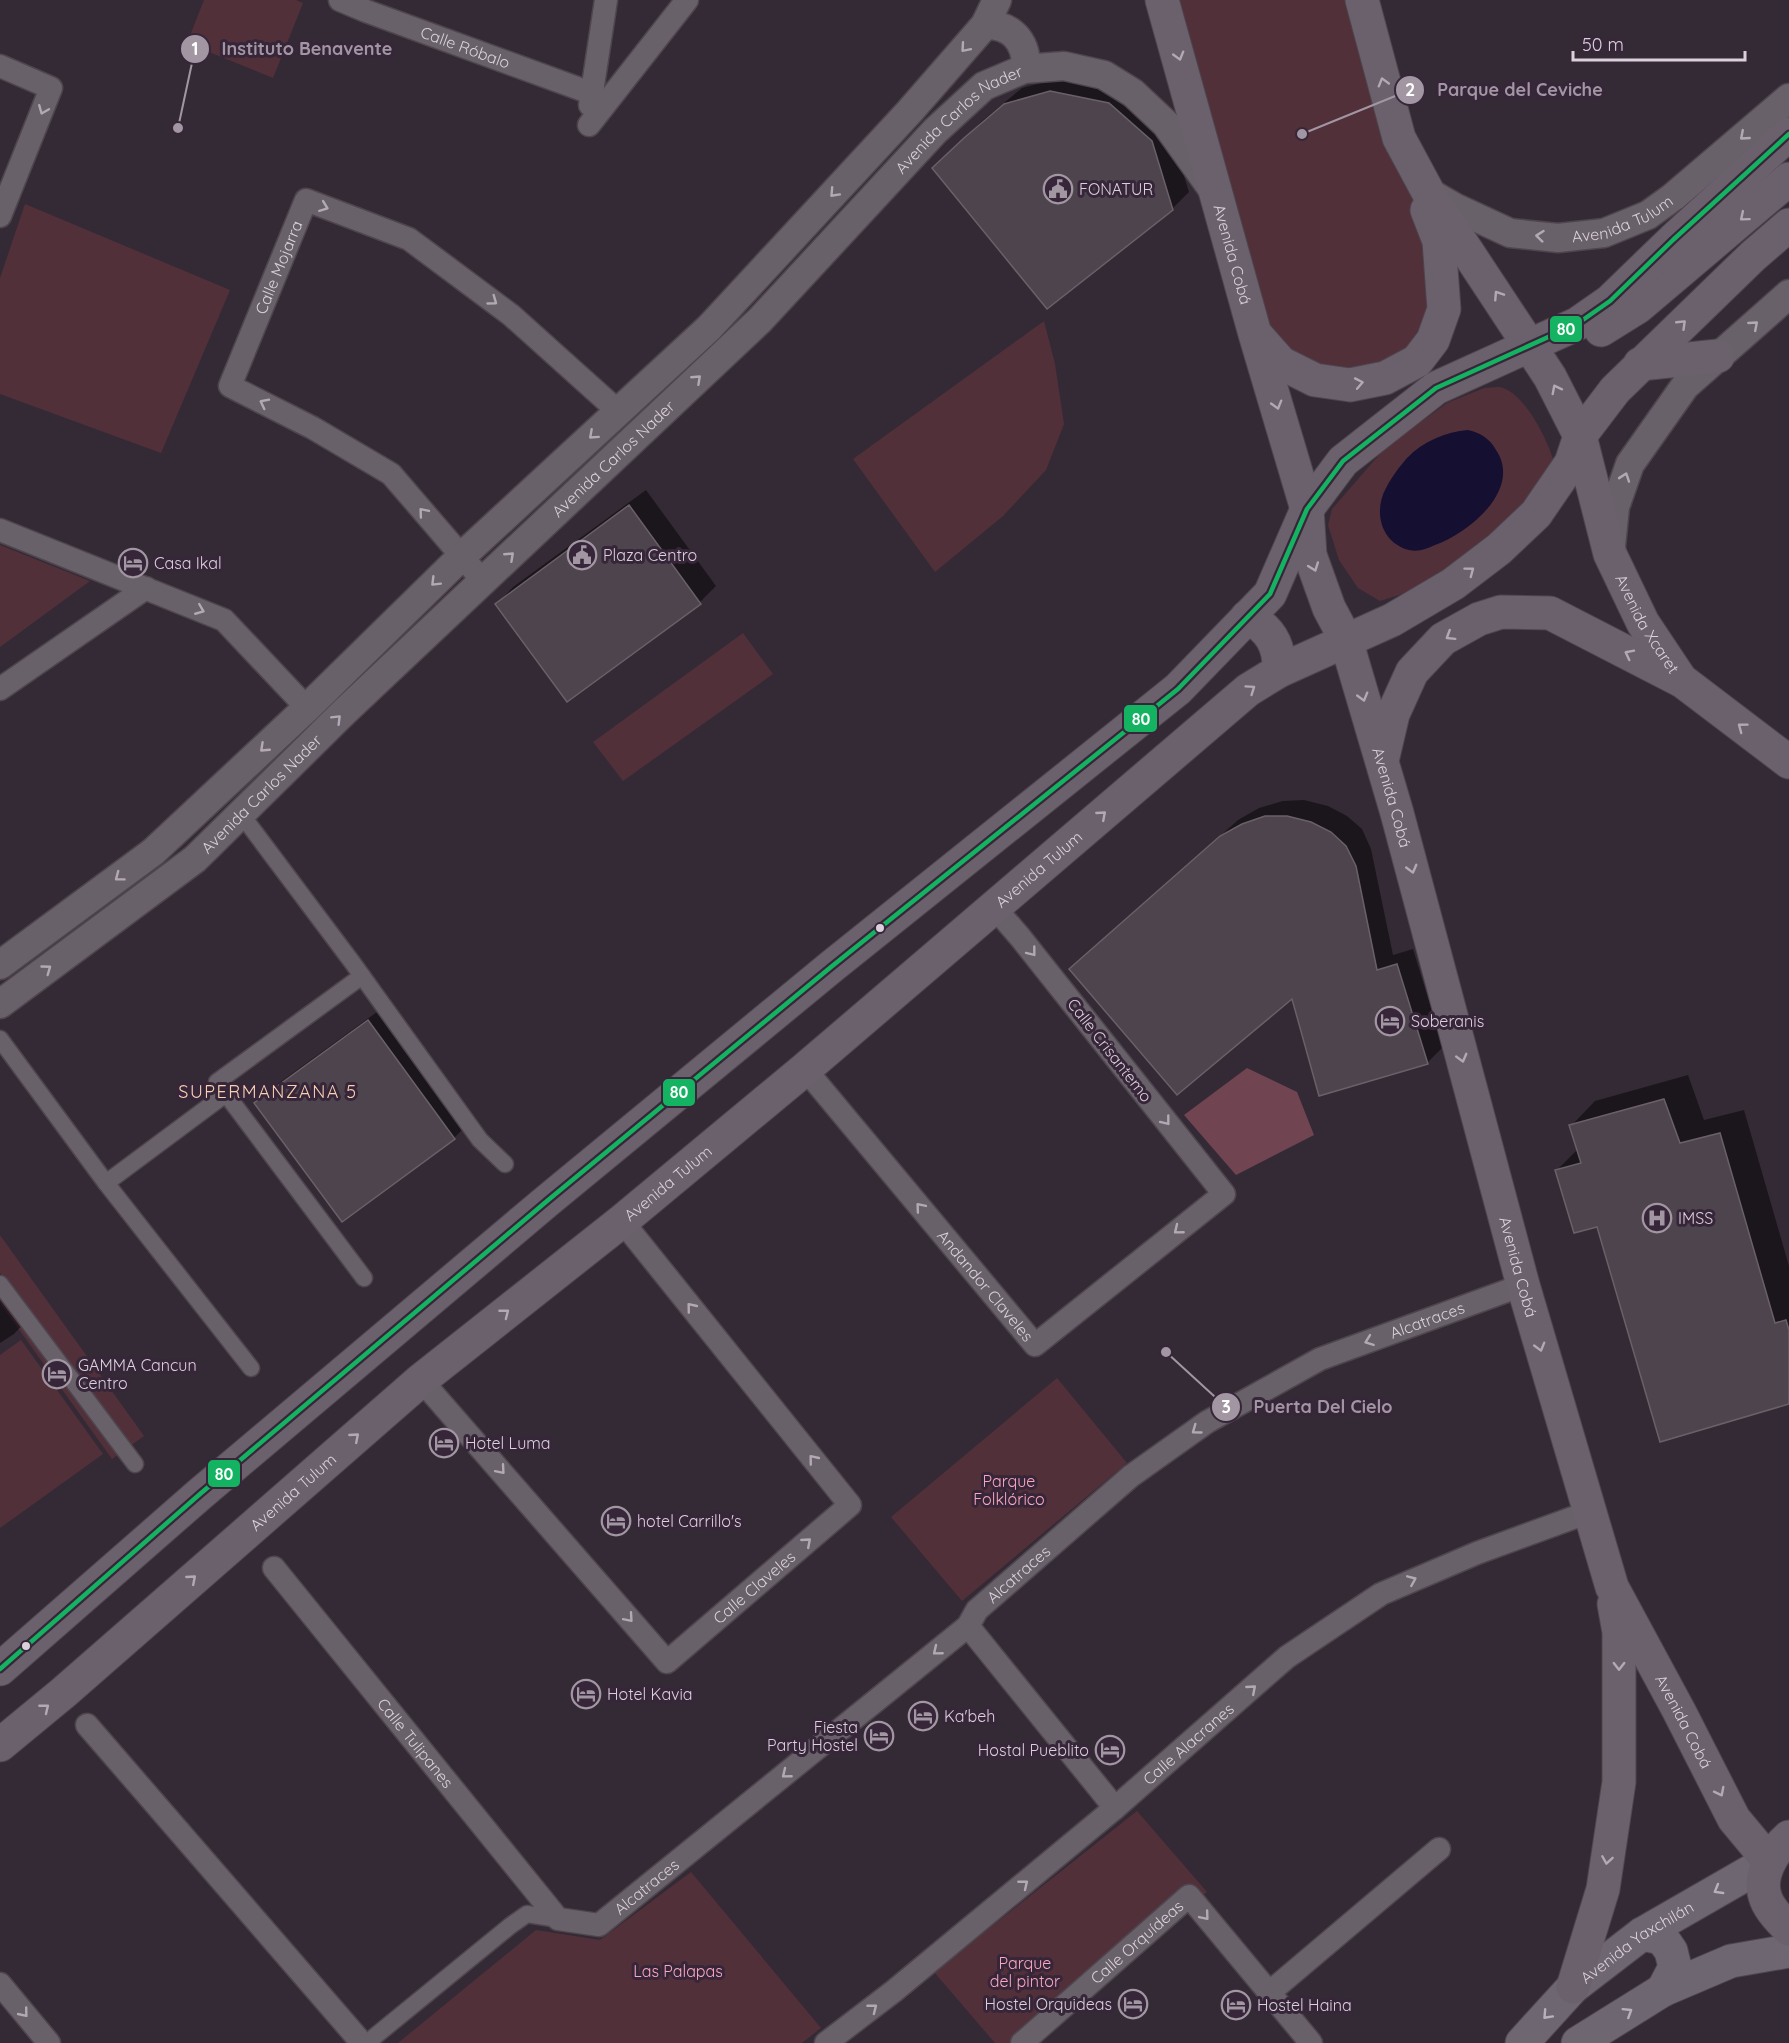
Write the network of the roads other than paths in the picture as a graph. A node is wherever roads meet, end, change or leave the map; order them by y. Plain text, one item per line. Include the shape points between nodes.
1 (340, 0) edge
2 (606, 0) edge
3 (687, 0) edge
4 (1162, 0) edge
5 (1362, 0) edge
6 (368, 6) edge
7 (991, 12) edge
8 (0, 66) edge
9 (1024, 69) junction
10 (591, 93) junction
11 (1789, 98) edge
12 (1789, 134) edge
13 (1399, 138) junction
14 (1789, 179) edge
15 (1428, 192) junction
16 (1219, 199) junction
17 (0, 216) edge
18 (1789, 225) edge
19 (1789, 294) edge
20 (1256, 334) junction
21 (1530, 344) junction
22 (1718, 356) junction
23 (1640, 364) junction
24 (619, 412) junction
25 (1580, 436) junction
26 (1307, 509) junction
27 (0, 530) edge
28 (1610, 554) junction
29 (461, 557) junction
30 (483, 581) junction
31 (146, 588) junction
32 (1247, 617) junction
33 (1346, 640) junction
34 (1279, 671) junction
35 (1681, 681) junction
36 (0, 689) edge
37 (307, 708) junction
38 (1789, 762) edge
39 (1382, 763) junction
40 (241, 814) junction
41 (994, 908) junction
42 (0, 965) edge
43 (362, 976) junction
44 (0, 1004) edge
45 (0, 1039) edge
46 (806, 1069) junction
47 (227, 1093) junction
48 (505, 1164) dead end
49 (106, 1183) junction
50 (1224, 1194) joint
51 (622, 1221) junction
52 (364, 1278) dead end
53 (0, 1284) edge
54 (1522, 1285) junction
55 (251, 1368) dead end
56 (421, 1380) junction
57 (135, 1464) dead end
58 (1589, 1512) junction
59 (274, 1568) dead end
60 (1612, 1587) junction
61 (968, 1626) junction
62 (0, 1669) edge
63 (87, 1725) dead end
64 (0, 1744) edge
65 (1115, 1808) junction
66 (1439, 1849) dead end
67 (1779, 1849) edge
68 (558, 1919) junction
69 (1789, 1929) edge
70 (1642, 1934) junction
71 (1789, 1951) edge
72 (0, 1984) edge
73 (1573, 1987) junction
74 (1663, 1990) junction
75 (1270, 1992) junction
76 (48, 2043) edge
77 (362, 2043) edge
78 (371, 2043) edge
79 (826, 2043) edge
80 (1022, 2043) edge
81 (1311, 2043) edge
82 (1522, 2043) edge
83 (1578, 2043) edge

1 - 6 street, Calle Róbalo
2 - 10 street
3 - 10 street via 589,125
4 -> 16 main road, Avenida Cobá
13 -> 5 main road
6 - 10 street, Calle Róbalo
7 - 9 street via 1020,40 1026,57
7 -> 24 street, Avenida Carlos Nader via 910,111 709,328
8 -> 17 street via 51,88
9 - 16 street, Avenida Carlos Nader via 1064,66 1094,72 1133,93 1166,124
30 -> 9 street, Avenida Carlos Nader via 760,320 935,131 984,86
11 -> 15 street, Avenida Tulum via 1673,197 1648,215 1604,233 1558,238 1510,233
12 - 21 main road via 1610,301 1577,324
13 - 15 main road
20 -> 13 main road via 1281,363 1315,380 1350,385 1385,378 1417,361 1433,340 1444,309 1439,241
14 -> 21 main road via 1614,323 1591,335 1564,342
21 -> 15 main road
16 - 20 main road, Avenida Cobá
23 -> 18 main road
22 -> 19 street
20 -> 26 main road, Avenida Cobá
25 -> 21 main road, Avenida Xcaret
21 - 26 main road via 1436,388 1343,461
22 - 23 main road
28 -> 22 street via 1615,507 1630,464 1685,386
23 - 25 main road
24 -> 29 street, Avenida Carlos Nader
29 -> 24 street, Calle Mojarra via 391,474 230,386 306,200 409,240 511,315
25 - 28 main road, Avenida Xcaret
33 -> 25 main road, Avenida Tulum via 1392,620 1453,584 1499,549 1536,514 1571,463
26 - 32 main road via 1270,594
26 -> 33 main road, Avenida Cobá via 1310,555 1329,608
27 - 31 street
28 - 35 main road, Avenida Xcaret via 1643,623
29 - 30 street, Calle Mojarra
29 -> 37 street, Avenida Carlos Nader
40 -> 30 street, Avenida Carlos Nader
31 - 36 street
31 -> 37 street via 224,620
32 - 34 main road via 1272,638
32 - 62 main road via 1178,689 831,967 548,1201 208,1487
33 - 34 main road, Avenida Tulum
33 -> 39 main road, Avenida Cobá
41 -> 34 main road, Avenida Tulum via 1248,690
38 -> 35 main road, Avenida Xcaret
35 -> 39 main road via 1550,613 1502,612 1479,619 1443,639 1412,672 1393,714
37 -> 42 street, Avenida Carlos Nader via 153,852
39 -> 54 main road, Avenida Cobá
40 - 43 street
44 -> 40 street, Avenida Carlos Nader via 195,859
41 - 46 main road, Avenida Tulum
41 -> 50 street, Calle Crisantemo
43 - 47 street via 217,1082
43 - 48 street via 480,1140
45 - 49 street
50 -> 46 street, Andandor Claveles via 1035,1345
46 - 51 main road, Avenida Tulum
47 - 49 street
47 - 52 street
49 - 55 street
56 -> 51 main road, Avenida Tulum
56 -> 51 street, Calle Claveles via 667,1662 850,1504
53 - 57 street
54 -> 58 main road, Avenida Cobá
54 -> 61 street, Alcatraces via 1320,1359 1207,1422 1131,1476 977,1610
64 -> 56 main road, Avenida Tulum
58 - 60 main road, Avenida Cobá
65 -> 58 street, Calle Alacranes via 1287,1657 1381,1594 1478,1552
59 - 68 street, Calle Tulipanes
60 -> 67 main road, Avenida Cobá via 1734,1819
60 -> 73 main road via 1619,1632 1619,1782 1603,1889
61 - 65 street
61 -> 68 street, Alcatraces via 599,1925
63 - 77 street
79 -> 65 street, Calle Alacranes via 894,1992
66 - 75 street
67 - 69 main road via 1764,1878 1765,1899
67 -> 70 main road, Avenida Yaxchilán
68 - 78 street via 527,1914
70 - 73 main road, Avenida Yaxchilán
70 - 74 main road via 1662,1938 1671,1951 1675,1967
71 - 74 main road via 1731,1961
72 -> 76 street
73 -> 82 main road, Avenida Yaxchilán
83 -> 74 main road
80 -> 75 street, Calle Orquídeas via 1189,1896
75 - 81 street, Calle Orquídeas

